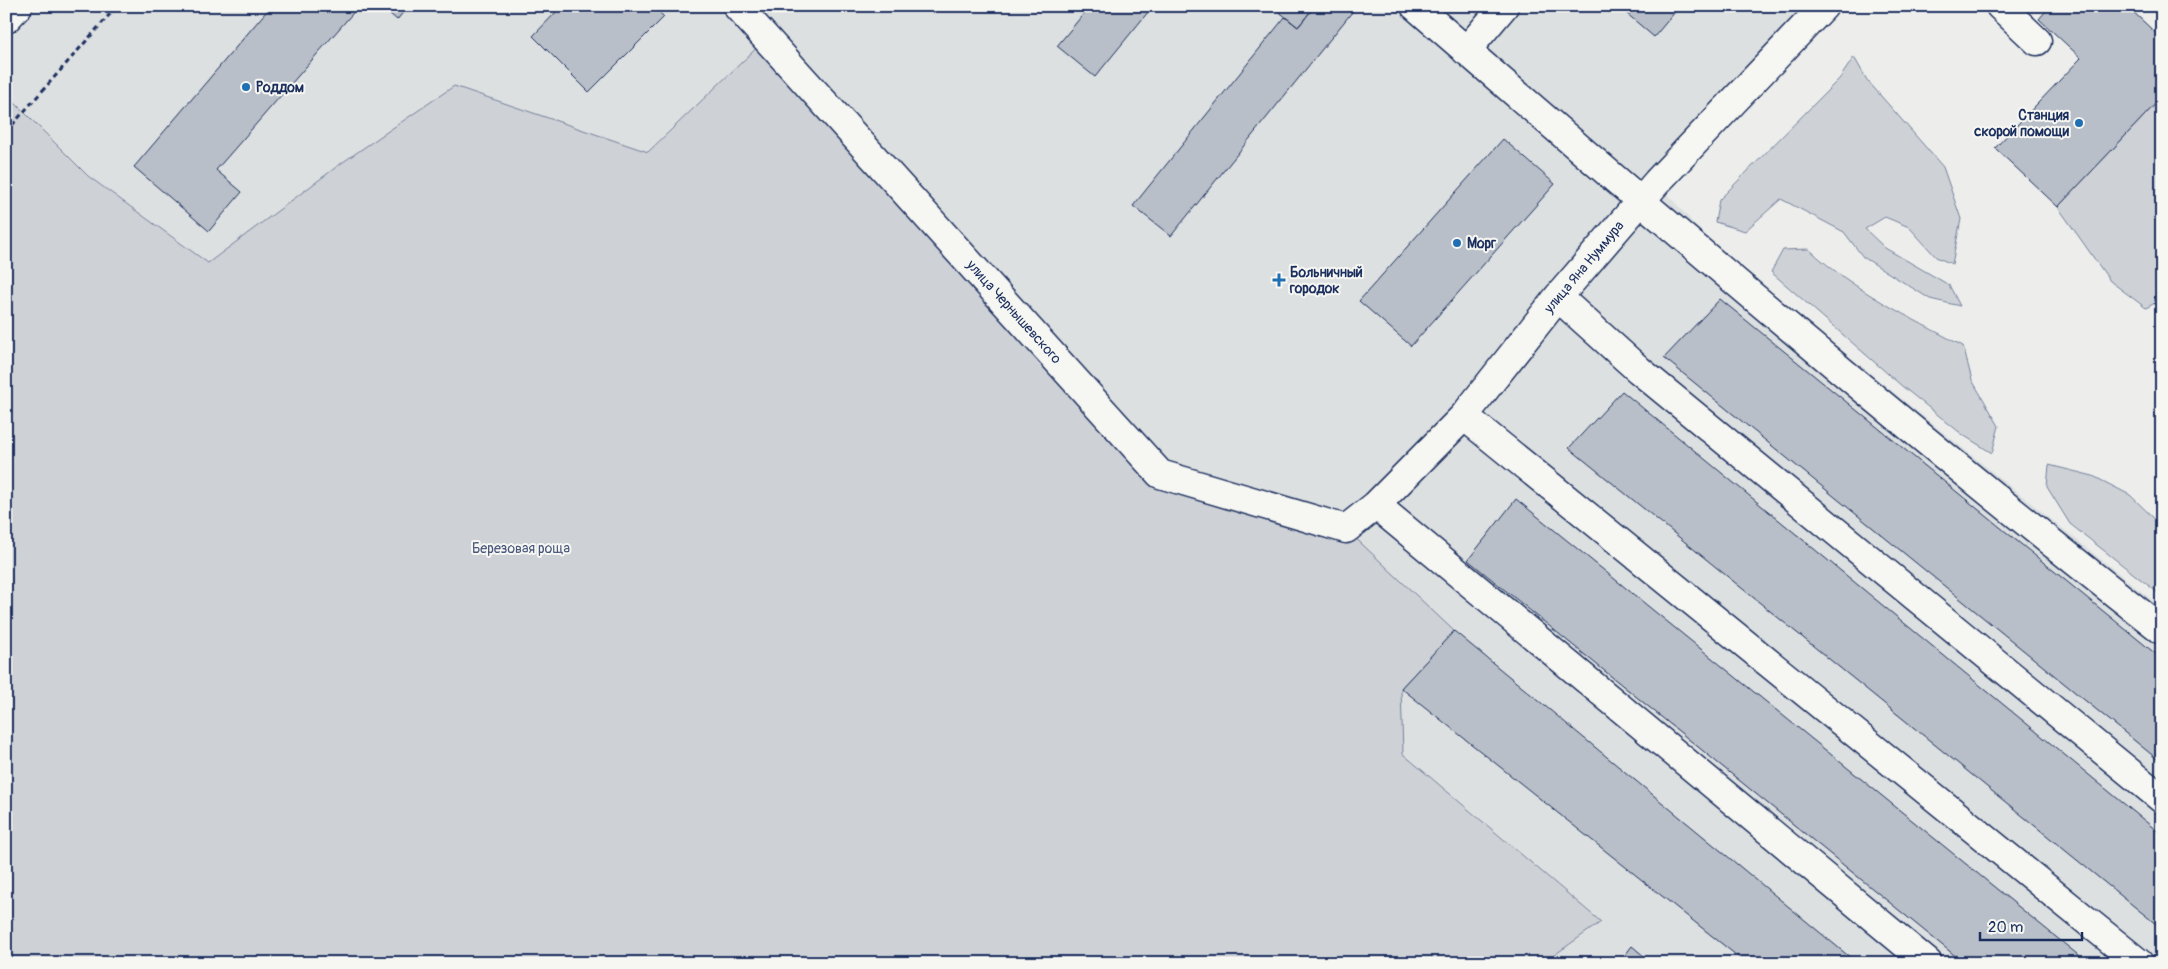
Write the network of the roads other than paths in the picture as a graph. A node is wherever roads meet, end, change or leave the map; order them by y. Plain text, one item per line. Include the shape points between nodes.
1 (18, 6) edge
2 (737, 6) edge
3 (1415, 6) edge
4 (1504, 6) edge
5 (1824, 6) edge
6 (2000, 6) edge
7 (6, 19) edge
8 (2037, 41) dead end
9 (1466, 51) junction
10 (1640, 202) junction
11 (1558, 297) junction
12 (1464, 416) junction
13 (1376, 505) junction
14 (1346, 529) joint
15 (2162, 630) edge
16 (2162, 799) edge
17 (1928, 963) edge
18 (2140, 963) edge

1 - 7 street
2 - 14 street, улица Чернышевского via 1160,474
3 - 9 street
4 - 9 street
5 - 10 street, улица Яна Нуммура
6 - 8 street
9 - 10 street
10 - 11 street, улица Яна Нуммура
10 - 15 street via 1958,467
11 - 12 street, улица Яна Нуммура
11 - 16 street via 1638,370
12 - 13 street, улица Яна Нуммура
12 - 18 street
13 - 14 street, улица Яна Нуммура
13 - 17 street

